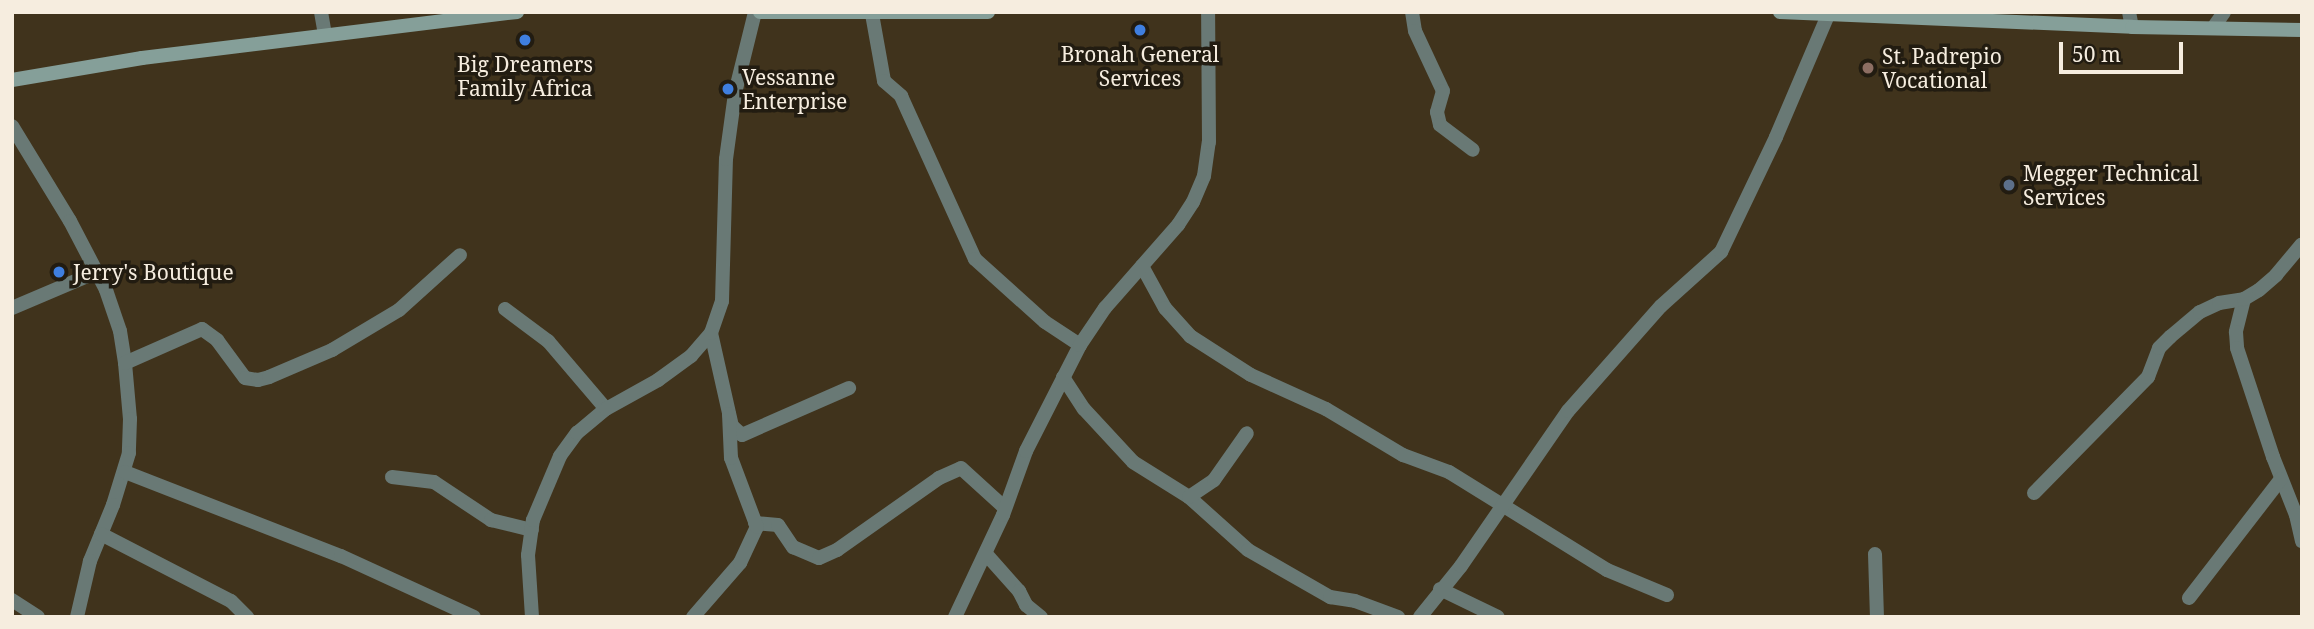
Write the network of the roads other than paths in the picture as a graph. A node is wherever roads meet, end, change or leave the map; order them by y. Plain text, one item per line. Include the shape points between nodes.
1 (321, 12) edge
2 (517, 12) edge
3 (755, 12) edge
4 (760, 12) edge
5 (988, 12) edge
6 (1208, 12) edge
7 (1412, 12) edge
8 (1780, 12) edge
9 (2224, 12) edge
10 (1829, 13) edge
11 (872, 15) junction
12 (2130, 20) edge
13 (2213, 28) junction
14 (2302, 30) edge
15 (325, 34) junction
16 (12, 80) edge
17 (12, 126) edge
18 (1472, 150) dead end
19 (2302, 244) edge
20 (460, 255) dead end
21 (1142, 266) junction
22 (97, 272) junction
23 (2244, 299) junction
24 (12, 307) edge
25 (505, 309) dead end
26 (711, 332) junction
27 (1080, 345) junction
28 (125, 363) junction
29 (1063, 377) junction
30 (849, 388) dead end
31 (606, 408) junction
32 (729, 414) junction
33 (1247, 433) dead end
34 (125, 472) junction
35 (392, 477) dead end
36 (2281, 479) junction
37 (2034, 494) dead end
38 (1189, 497) junction
39 (1501, 506) junction
40 (1005, 508) junction
41 (2299, 513) edge
42 (755, 523) junction
43 (532, 530) junction
44 (101, 534) junction
45 (2302, 541) edge
46 (986, 554) junction
47 (1875, 554) dead end
48 (1440, 589) junction
49 (1667, 595) dead end
50 (2189, 598) dead end
51 (12, 600) edge
52 (38, 617) edge
53 (77, 617) edge
54 (247, 617) edge
55 (474, 617) edge
56 (532, 617) edge
57 (693, 617) edge
58 (956, 617) edge
59 (1041, 617) edge
60 (1398, 617) edge
61 (1420, 617) edge
62 (1498, 617) edge
63 (1877, 617) edge

1 - 15 street
2 - 15 main road
3 - 26 street via 735,93 726,159 722,301
4 - 11 main road
5 - 11 main road
6 - 21 street via 1205,176 1178,225
7 - 18 street via 1415,31 1443,91 1437,112 1440,125
8 - 10 main road
9 - 13 street
10 - 12 main road
10 - 39 street via 1721,251 1661,306 1569,411
11 - 27 street via 884,82 901,96 975,259 1045,322
12 - 13 main road
13 - 14 main road
15 - 16 main road
17 - 22 street
19 - 23 street via 2276,275
20 - 28 street via 399,310 332,350 269,377 245,378 217,340 202,329
21 - 27 street
21 - 39 street via 1165,308 1190,336 1251,375 1326,409 1403,454 1449,472
22 - 24 street
22 - 28 street via 114,309
23 - 36 street via 2236,348
23 - 37 street via 2200,312 2170,337 2148,377
25 - 31 street via 548,341
26 - 31 street via 691,356 658,380
26 - 32 street
27 - 29 street
28 - 34 street via 130,419
29 - 38 street via 1084,409 1133,462
29 - 40 street via 1026,451
30 - 32 street via 748,435 736,432
31 - 43 street via 560,456
32 - 42 street via 731,458
33 - 38 street via 1214,480
34 - 44 street
34 - 55 street via 341,556
35 - 43 street via 434,482 491,520
36 - 41 street
36 - 50 street
38 - 60 street via 1248,550 1279,570 1330,597
39 - 48 street
39 - 49 street via 1607,570
40 - 42 street via 961,468 819,558 793,547 778,525
40 - 46 street
41 - 45 street
42 - 57 street via 740,563
43 - 56 street via 528,555
44 - 53 street
44 - 54 street via 231,601
46 - 58 street
46 - 59 street
47 - 63 street
48 - 61 street
48 - 62 street
51 - 52 street

